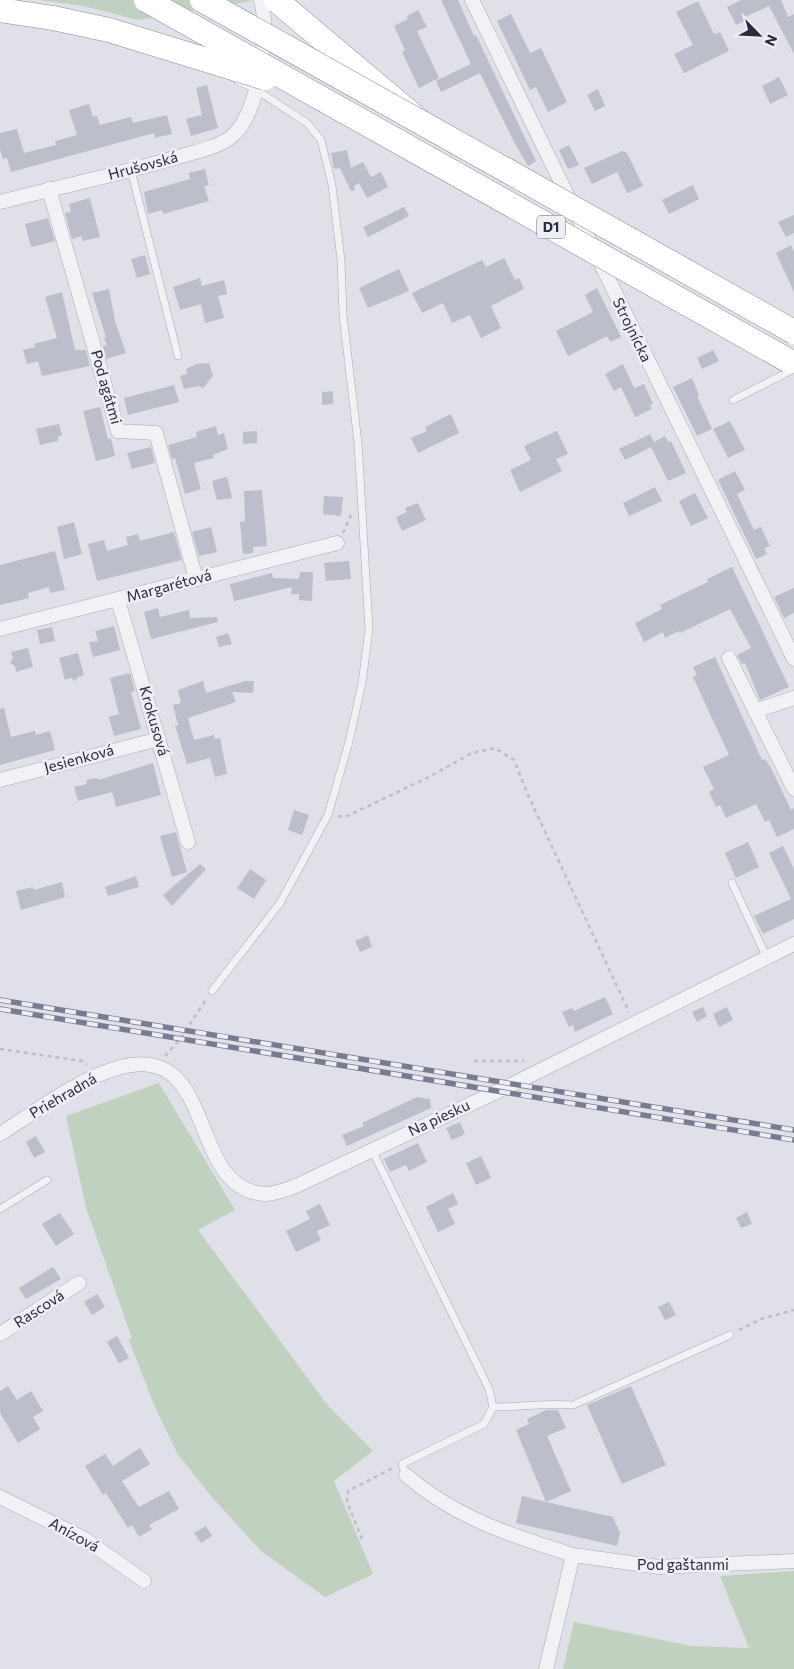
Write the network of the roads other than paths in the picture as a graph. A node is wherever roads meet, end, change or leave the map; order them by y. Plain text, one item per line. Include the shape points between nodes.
1 (146, 0) edge
2 (202, 0) edge
3 (260, 0) edge
4 (276, 0) edge
5 (472, 0) edge
6 (0, 10) edge
7 (28, 23) dead end
8 (47, 26) dead end
9 (115, 40) dead end
10 (226, 75) dead end
11 (233, 78) dead end
12 (255, 89) junction
13 (313, 94) junction
14 (422, 123) junction
15 (131, 170) junction
16 (49, 189) junction
17 (0, 202) edge
18 (570, 228) dead end
19 (588, 238) junction
20 (605, 248) dead end
21 (794, 332) edge
22 (178, 356) dead end
23 (794, 364) edge
24 (794, 369) edge
25 (733, 400) dead end
26 (337, 543) dead end
27 (196, 579) junction
28 (118, 600) junction
29 (0, 629) edge
30 (729, 658) dead end
31 (794, 659) edge
32 (794, 698) edge
33 (755, 710) junction
34 (159, 739) junction
35 (0, 780) edge
36 (794, 790) edge
37 (188, 842) dead end
38 (732, 883) dead end
39 (794, 944) edge
40 (766, 958) junction
41 (212, 991) road end
42 (129, 1065) joint
43 (0, 1134) edge
44 (372, 1150) junction
45 (47, 1180) dead end
46 (0, 1209) edge
47 (78, 1283) dead end
48 (0, 1334) edge
49 (730, 1335) road end
50 (493, 1407) junction
51 (404, 1469) joint
52 (0, 1496) edge
53 (573, 1555) junction
54 (794, 1561) edge
55 (144, 1581) dead end
56 (546, 1669) edge

1 - 13 highway, D1, bridge
2 - 14 highway, D1, bridge
3 - 12 street, Hrušovská via 265,31
4 - 14 highway, bridge
5 - 19 street, Strojnícka
6 - 13 highway, bridge via 109,30
7 - 8 lane
9 - 10 lane
11 - 12 lane
12 - 15 street, Hrušovská via 247,117 231,137 217,145
12 - 41 lane via 306,122 321,140 332,185 358,443 369,629 362,683 349,742 328,815 280,903
13 - 23 highway, D1, bridge
14 - 21 highway, D1, bridge
15 - 16 street, Hrušovská
15 - 22 lane
16 - 17 street, Hrušovská
16 - 27 street, Pod agátmi via 118,431 156,432
18 - 19 lane
19 - 20 lane
19 - 31 street, Strojnícka
24 - 25 lane
26 - 27 street, Margarétová
27 - 28 street, Margarétová
28 - 29 street, Margarétová
28 - 34 street, Krokusová
30 - 33 street
32 - 33 street
33 - 36 street
34 - 35 street, Jesienková
34 - 37 street, Krokusová
38 - 40 lane
39 - 40 street, Na piesku
40 - 44 street, Na piesku
42 - 43 street, Priehradná via 100,1075
42 - 44 street, Na piesku via 156,1067 173,1075 185,1087 221,1166 234,1182 250,1190 266,1194 286,1190
44 - 50 lane via 489,1389
45 - 46 lane
47 - 48 street, Rascová
49 - 50 lane via 573,1405
50 - 51 lane via 484,1424
51 - 53 street, Pod gaštanmi via 426,1493 470,1518
52 - 55 street, Anízová via 85,1539
53 - 54 street, Pod gaštanmi via 659,1567
53 - 56 street

